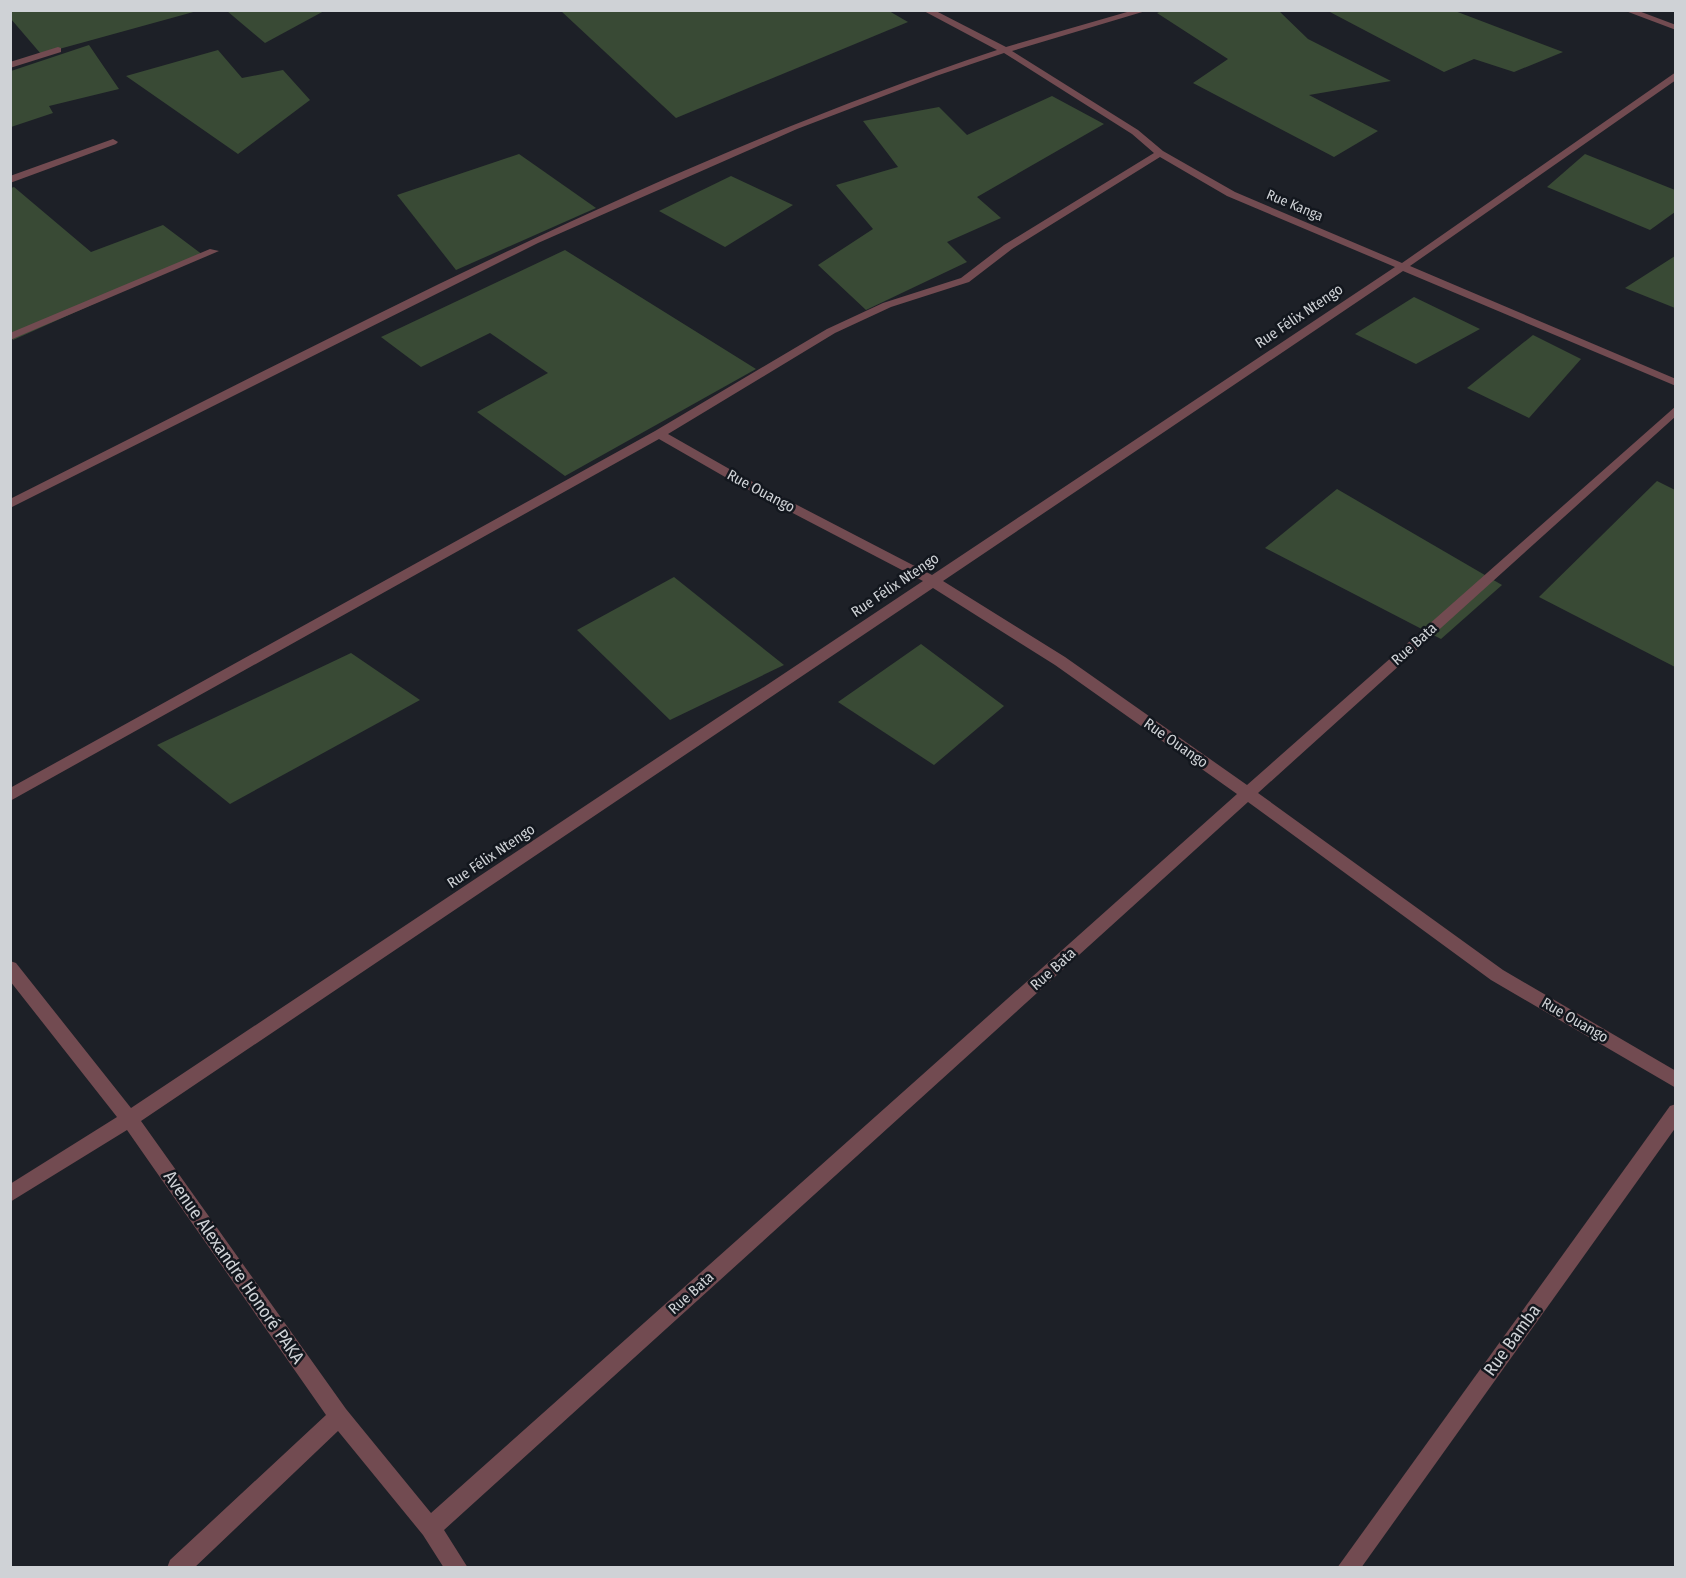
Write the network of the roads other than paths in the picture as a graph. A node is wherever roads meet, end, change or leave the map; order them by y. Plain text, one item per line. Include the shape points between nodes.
1 (926, 10) edge
2 (1145, 10) edge
3 (1627, 10) edge
4 (1676, 28) edge
5 (58, 50) dead end
6 (1005, 50) junction
7 (10, 65) edge
8 (1676, 75) edge
9 (113, 142) dead end
10 (1160, 153) junction
11 (10, 180) edge
12 (214, 251) dead end
13 (1404, 266) junction
14 (10, 337) edge
15 (1676, 383) edge
16 (1676, 409) edge
17 (659, 434) junction
18 (10, 504) edge
19 (932, 580) junction
20 (1248, 794) junction
21 (10, 795) edge
22 (10, 968) edge
23 (1676, 1080) edge
24 (1676, 1112) edge
25 (129, 1119) junction
26 (10, 1194) edge
27 (339, 1416) junction
28 (430, 1528) junction
29 (178, 1568) edge
30 (457, 1568) edge
31 (1348, 1568) edge

1 - 6 street, Rue Kanga
2 - 6 street
3 - 4 street
5 - 7 street
6 - 10 street, Rue Kanga via 1135,132
6 - 18 street via 794,127 534,241
8 - 13 street, Rue Félix Ntengo
9 - 11 street
10 - 13 street, Rue Kanga via 1231,194
10 - 17 street via 1008,247 964,280 887,305 831,331
12 - 14 street
13 - 15 street, Rue Kanga
13 - 19 street, Rue Félix Ntengo
16 - 20 street, Rue Bata
17 - 19 street, Rue Ouango
17 - 21 street
19 - 20 street, Rue Ouango via 1060,662
19 - 25 street, Rue Félix Ntengo
20 - 23 street, Rue Ouango via 1497,975
20 - 28 street, Rue Bata
22 - 25 street, Avenue Alexandre Honoré PAKA
24 - 31 street, Rue Bamba
25 - 26 street, Rue Félix Ntengo
25 - 27 street, Avenue Alexandre Honoré PAKA
27 - 28 street, Avenue Alexandre Honoré PAKA
27 - 29 street
28 - 30 street, Avenue Alexandre Honoré PAKA

